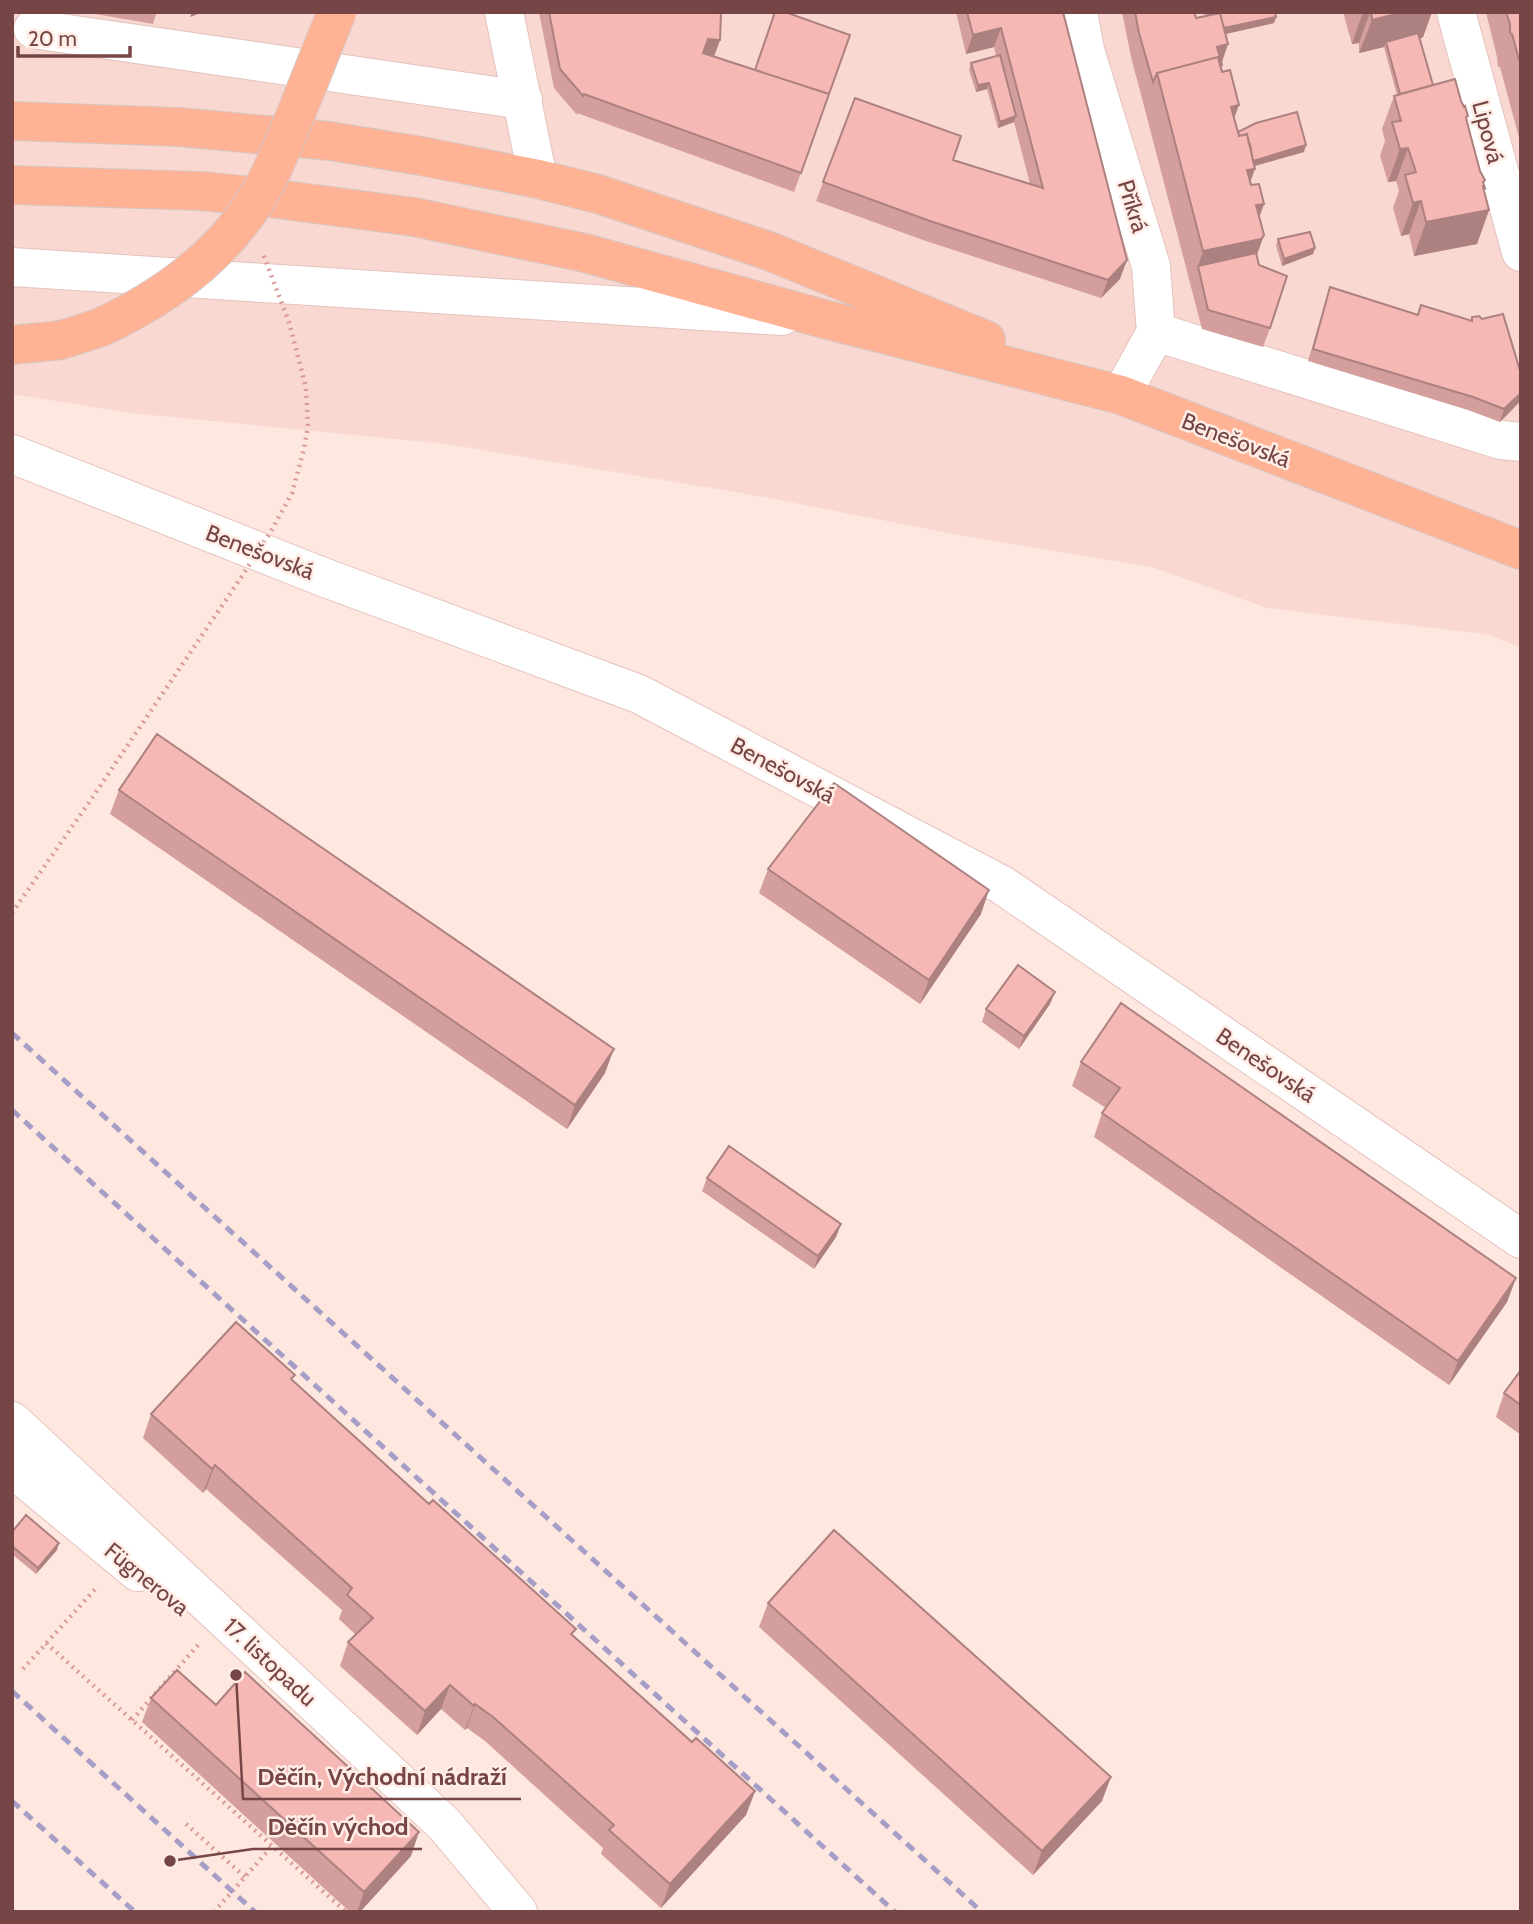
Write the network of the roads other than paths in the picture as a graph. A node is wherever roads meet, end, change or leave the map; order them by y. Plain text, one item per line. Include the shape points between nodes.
1 (337, 12) edge
2 (504, 12) edge
3 (1078, 12) edge
4 (1456, 12) edge
5 (33, 29) dead end
6 (523, 100) junction
7 (12, 121) edge
8 (538, 179) junction
9 (12, 185) edge
10 (1521, 252) edge
11 (12, 267) edge
12 (824, 319) junction
13 (1156, 332) junction
14 (12, 345) edge
15 (1121, 395) junction
16 (1521, 442) edge
17 (12, 454) edge
18 (1521, 550) edge
19 (1521, 1239) edge
20 (12, 1421) edge
21 (12, 1468) edge
22 (444, 1824) junction
23 (519, 1912) edge

1 - 14 main road, bridge via 275,164 248,211 209,257 162,296 131,314 61,340
2 - 6 street
3 - 13 street, Příkrá via 1085,50 1151,266
4 - 10 street, Lipová
5 - 6 street
6 - 8 street
7 - 8 main road via 179,127 330,141
8 - 15 main road via 598,194 769,251
9 - 12 main road, Benešovská via 201,191 414,218 585,253
11 - 12 street, Benešovská
12 - 15 main road, Benešovská
13 - 15 street
13 - 16 street via 1501,440
15 - 18 main road, Benešovská
17 - 19 street, Benešovská via 310,572 639,694 1002,885
20 - 22 street, 17. listopadu
21 - 22 street, Fügnerova
22 - 23 street, 17. listopadu

